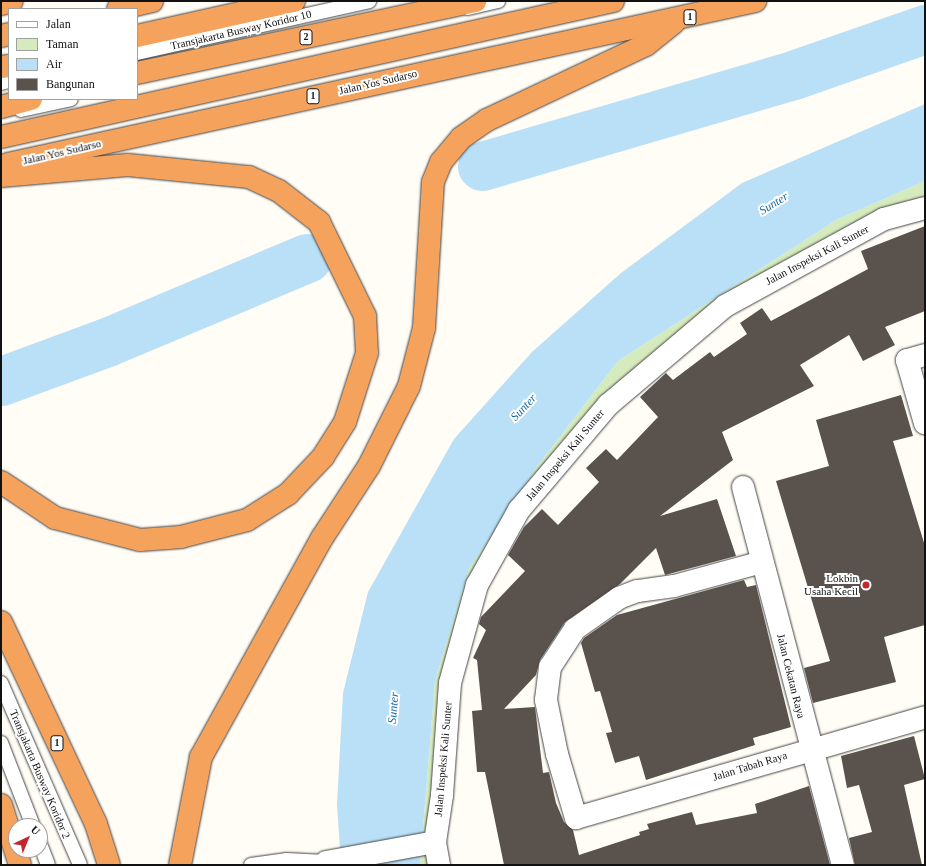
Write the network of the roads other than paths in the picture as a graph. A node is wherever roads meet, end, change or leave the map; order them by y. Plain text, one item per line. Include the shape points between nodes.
1 (12, 1) edge
2 (152, 1) edge
3 (294, 1) edge
4 (369, 1) edge
5 (475, 1) edge
6 (498, 1) edge
7 (613, 1) edge
8 (755, 1) edge
9 (1, 4) edge
10 (122, 8) edge
11 (674, 22) junction
12 (138, 36) edge
13 (138, 53) edge
14 (138, 73) edge
15 (138, 84) edge
16 (27, 100) edge
17 (67, 100) edge
18 (1, 107) edge
19 (1, 115) edge
20 (1, 137) edge
21 (1, 166) edge
22 (1, 176) edge
23 (925, 208) edge
24 (916, 358) edge
25 (925, 423) edge
26 (1, 482) edge
27 (743, 487) dead end
28 (762, 562) junction
29 (1, 622) edge
30 (1, 683) edge
31 (925, 717) edge
32 (1, 743) edge
33 (810, 748) junction
34 (1, 805) edge
35 (30, 818) edge
36 (1, 829) edge
37 (430, 843) junction
38 (18, 859) edge
39 (332, 861) joint
40 (80, 865) edge
41 (110, 865) edge
42 (180, 865) edge
43 (251, 865) edge
44 (439, 865) edge
45 (843, 865) edge

1 - 9 highway
2 - 10 highway
3 - 12 highway
4 - 13 lane, Transjakarta Busway Koridor 10
5 - 14 highway, 2
6 - 15 lane
7 - 20 highway
8 - 11 highway, Jalan Yos Sudarso / 1
11 - 21 highway, Jalan Yos Sudarso / 1 via 625,27
11 - 42 highway via 646,45 487,120 461,138 441,162 433,182 424,328 409,386 370,466 322,538 201,757
16 - 18 highway
17 - 19 lane
22 - 26 highway via 128,165 249,177 279,190 319,222 366,316 367,353 345,422 322,457 288,494 247,520 181,537 140,540 55,518
23 - 37 street, Jalan Inspeksi Kali Sunter via 884,219 725,306 608,405 519,510 477,585 463,630 450,683 442,795
24 - 25 street
27 - 28 street, Jalan Cekatan Raya
28 - 33 street, Jalan Cekatan Raya
28 - 33 street, Jalan Tabah Raya via 674,586 637,591 619,598 575,629 550,667 546,700 556,754 576,818
29 - 41 highway, 1 via 96,824
30 - 40 lane, Transjakarta Busway Koridor 2
31 - 33 street, Jalan Tabah Raya
32 - 35 lane
33 - 45 street, Jalan Cekatan Raya
34 - 38 highway
36 - 38 highway
37 - 39 street
37 - 44 street, Jalan Inspeksi Kali Sunter
39 - 43 lane via 286,860

